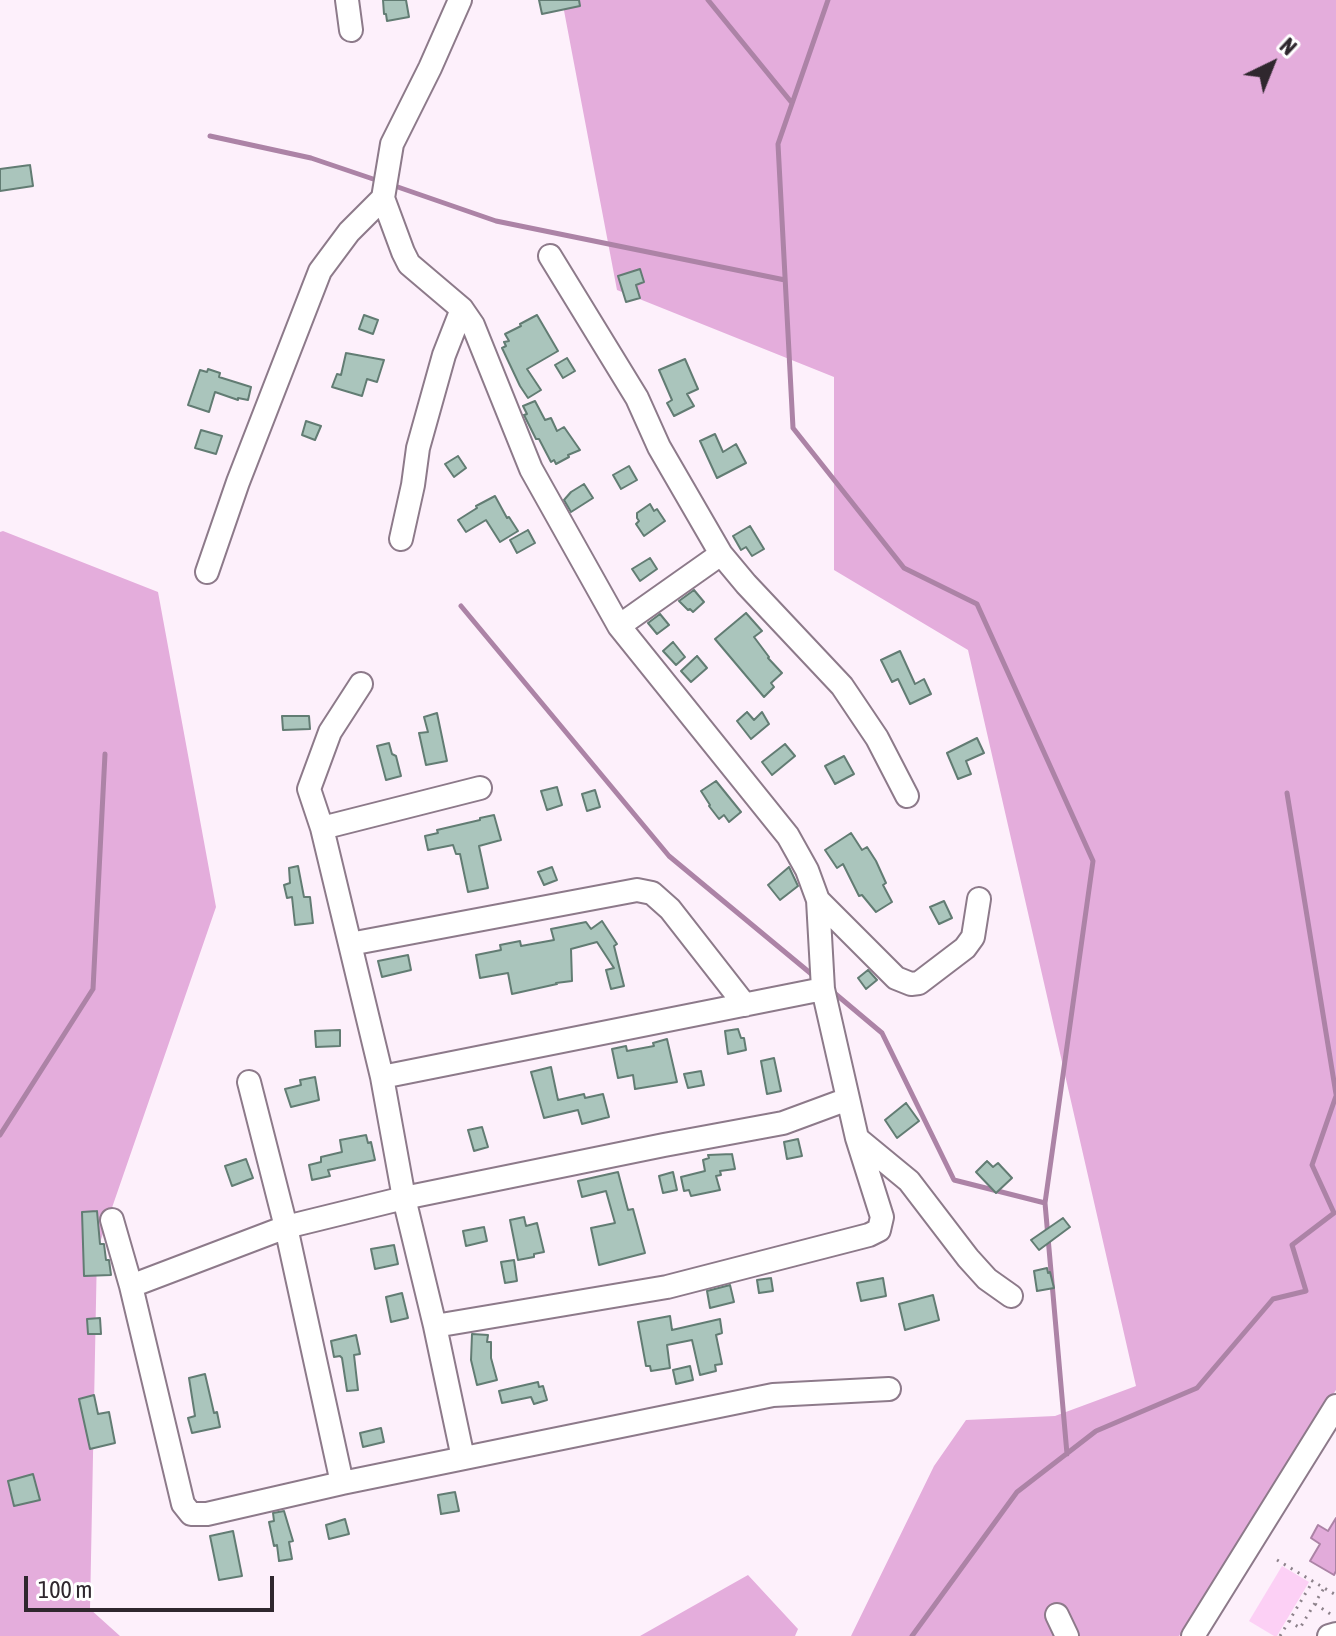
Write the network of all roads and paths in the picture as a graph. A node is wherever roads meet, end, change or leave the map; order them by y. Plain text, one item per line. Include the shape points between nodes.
1 (347, 0) edge
2 (460, 0) edge
3 (351, 30) dead end
4 (383, 198) junction
5 (550, 256) dead end
6 (462, 309) junction
7 (401, 539) dead end
8 (721, 554) junction
9 (207, 572) dead end
10 (619, 626) junction
11 (361, 684) dead end
12 (480, 788) dead end
13 (907, 796) dead end
14 (322, 828) junction
15 (979, 899) dead end
16 (818, 900) junction
17 (350, 944) junction
18 (823, 989) junction
19 (745, 1005) junction
20 (382, 1077) junction
21 (249, 1082) dead end
22 (848, 1099) junction
23 (857, 1138) junction
24 (404, 1198) junction
25 (112, 1220) dead end
26 (286, 1227) junction
27 (131, 1286) junction
28 (1011, 1296) dead end
29 (435, 1326) junction
30 (889, 1389) dead end
31 (1336, 1406) edge
32 (463, 1458) junction
33 (342, 1483) junction
34 (1277, 1560) dead end
35 (1313, 1581) junction
36 (1324, 1588) junction
37 (1336, 1595) edge
38 (1315, 1604) junction
39 (1057, 1615) dead end
40 (1336, 1617) edge
41 (1289, 1621) junction
42 (1336, 1634) edge
43 (1067, 1636) edge
44 (1193, 1636) edge
45 (1280, 1636) edge
46 (1329, 1636) edge

1 - 3 street
2 - 4 street via 392,144
4 - 6 street via 409,264
4 - 9 street via 320,271
5 - 8 street via 637,398
6 - 7 street via 418,448
6 - 10 street via 531,469
8 - 10 street
8 - 13 street via 842,686
10 - 16 street via 788,836
11 - 14 street via 330,732 309,789
12 - 14 street
14 - 17 street
15 - 16 street via 973,937 965,948 911,984 896,978
16 - 18 street
17 - 19 street via 637,890 652,893 670,909
17 - 20 street
18 - 19 street
18 - 22 street
19 - 20 street
20 - 24 street
21 - 26 street
22 - 23 street
22 - 24 street via 783,1123
23 - 28 street via 909,1181 968,1258
23 - 29 street via 882,1217 879,1230 869,1235 667,1287
24 - 26 street
24 - 29 street
25 - 27 street
26 - 27 street
26 - 33 street
27 - 33 street via 183,1504 191,1514
29 - 32 street
30 - 32 street via 773,1395
31 - 44 street
32 - 33 street
34 - 35 path
35 - 36 path
35 - 41 path
36 - 37 path
36 - 38 path
38 - 40 path
38 - 41 path via 1300,1628
39 - 43 street
41 - 45 path
42 - 46 street

